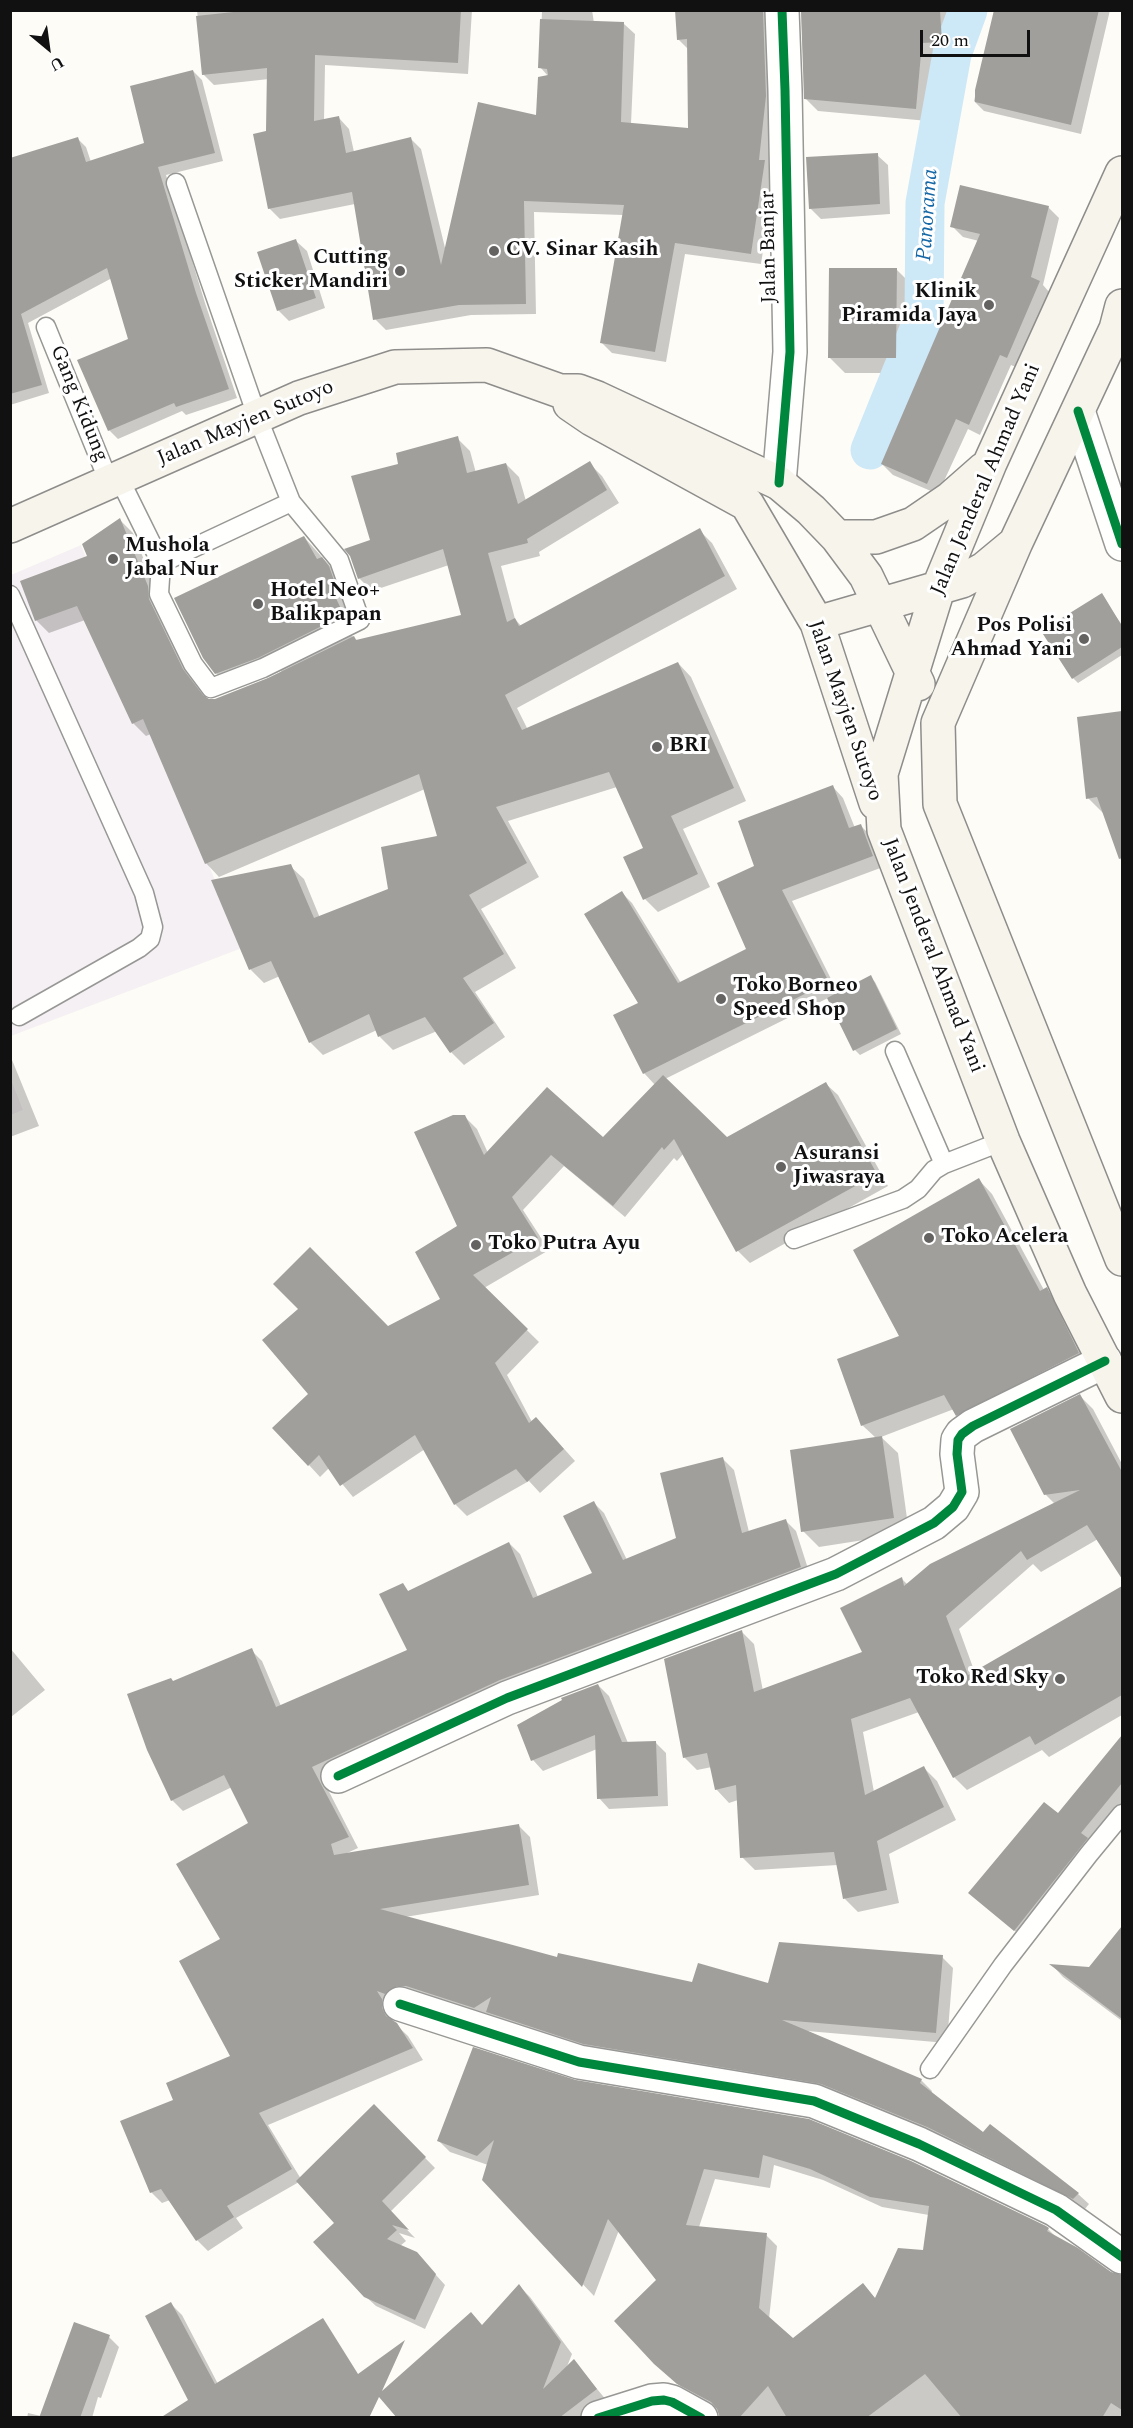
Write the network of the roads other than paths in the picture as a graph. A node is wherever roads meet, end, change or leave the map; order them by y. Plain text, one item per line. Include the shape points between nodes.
1 (782, 10) edge
2 (1122, 173) edge
3 (176, 183) dead end
4 (1120, 322) edge
5 (46, 327) dead end
6 (560, 392) junction
7 (1078, 411) junction
8 (257, 416) junction
9 (990, 464) junction
10 (114, 480) junction
11 (779, 483) junction
12 (291, 502) junction
13 (10, 526) edge
14 (837, 537) junction
15 (1016, 542) junction
16 (1122, 544) edge
17 (161, 563) junction
18 (938, 589) junction
19 (10, 595) edge
20 (880, 604) junction
21 (817, 623) junction
22 (913, 674) junction
23 (938, 723) junction
24 (885, 830) junction
25 (19, 1016) dead end
26 (896, 1051) dead end
27 (1003, 1141) junction
28 (944, 1164) junction
29 (794, 1239) dead end
30 (1122, 1259) edge
31 (1105, 1361) junction
32 (1122, 1396) edge
33 (339, 1776) dead end
34 (1122, 1814) edge
35 (400, 2004) dead end
36 (930, 2069) dead end
37 (1122, 2257) edge
38 (598, 2418) edge
39 (701, 2418) edge

1 - 11 street, Jalan Banjar via 790,352
2 - 9 main road, Jalan Jenderal Ahmad Yani
3 - 8 lane
4 - 7 main road
5 - 10 lane, Gang Kidung
6 - 8 main road, Jalan Mayjen Sutoyo via 487,365 395,367 298,398
6 - 11 main road, Jalan Mayjen Sutoyo via 597,398
6 - 21 main road, Jalan Mayjen Sutoyo via 592,420 747,504
7 - 15 main road
7 - 16 street
8 - 10 main road, Jalan Mayjen Sutoyo
8 - 12 lane
9 - 14 main road via 913,524 876,537
9 - 18 main road, Jalan Jenderal Ahmad Yani
10 - 13 main road, Jalan Mayjen Sutoyo
10 - 17 lane, Gang Kidung
11 - 14 main road, Jalan Mayjen Sutoyo
12 - 17 lane
12 - 17 lane via 339,560 360,620 263,668 211,688 193,664 159,594
14 - 20 main road, Jalan Mayjen Sutoyo via 866,576
15 - 18 main road via 984,569
15 - 23 main road
18 - 20 main road
18 - 22 main road, Jalan Jenderal Ahmad Yani
19 - 25 lane via 144,892 153,927 150,939 139,948
20 - 21 main road
20 - 22 main road, Jalan Mayjen Sutoyo
21 - 24 main road, Jalan Mayjen Sutoyo
22 - 23 main road, Jalan Mayjen Sutoyo
22 - 24 main road, Jalan Jenderal Ahmad Yani via 881,774
23 - 30 main road via 940,804
24 - 27 main road, Jalan Jenderal Ahmad Yani
26 - 28 lane
27 - 28 lane
27 - 31 main road, Jalan Jenderal Ahmad Yani via 1070,1294
28 - 29 lane via 903,1199
31 - 32 main road, Jalan Jenderal Ahmad Yani
31 - 33 street via 962,1434 957,1454 962,1492 953,1507 934,1522 836,1574 507,1698
34 - 36 lane via 1003,1965
35 - 37 street via 579,2062 814,2101 919,2144 1056,2210
38 - 39 street via 663,2400

